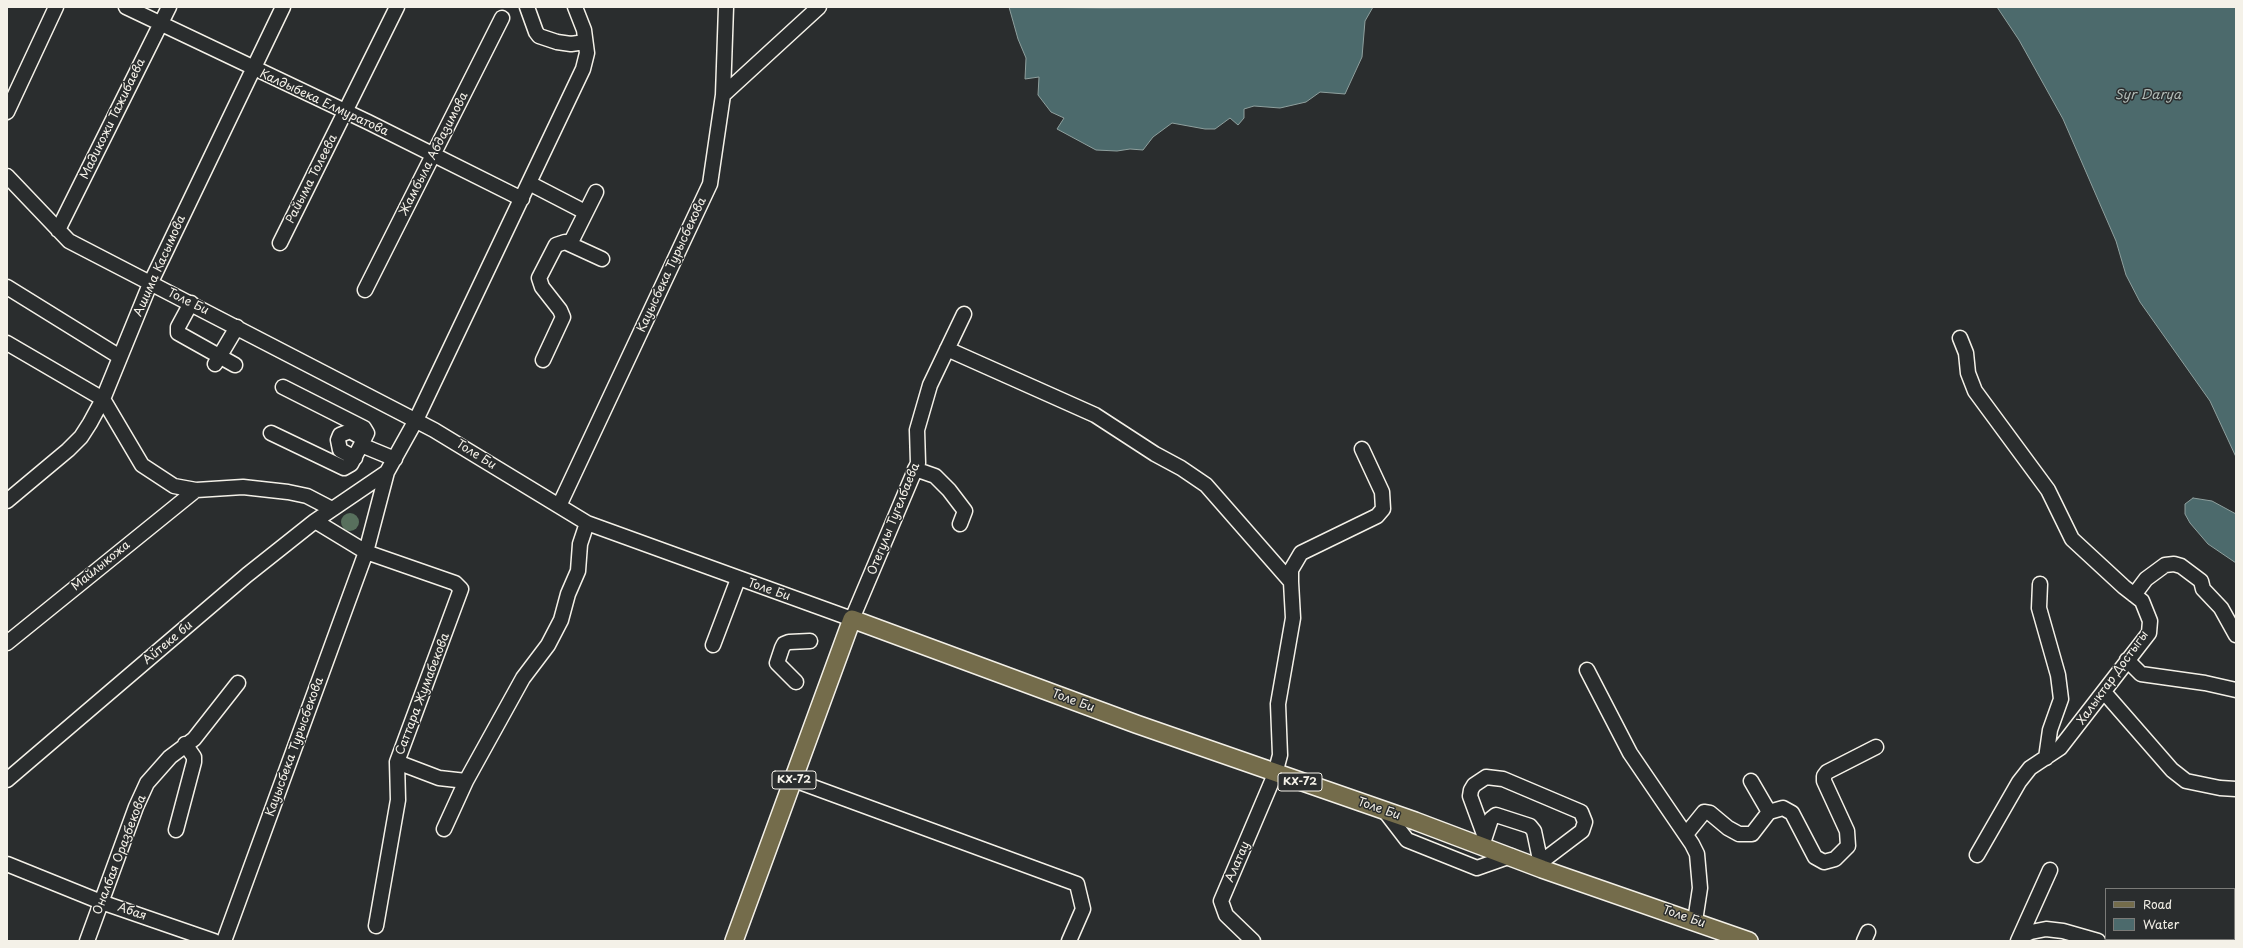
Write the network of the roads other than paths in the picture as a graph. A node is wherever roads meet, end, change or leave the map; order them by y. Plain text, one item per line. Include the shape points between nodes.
1 (56, 7) edge
2 (126, 7) edge
3 (169, 7) edge
4 (283, 7) edge
5 (397, 7) edge
6 (526, 7) edge
7 (575, 7) edge
8 (726, 7) edge
9 (819, 7) edge
10 (502, 18) dead end
11 (161, 23) junction
12 (585, 42) junction
13 (252, 69) junction
14 (722, 95) junction
15 (7, 112) edge
16 (346, 112) junction
17 (434, 155) junction
18 (7, 176) edge
19 (529, 183) junction
20 (596, 192) dead end
21 (522, 199) junction
22 (585, 212) junction
23 (58, 230) junction
24 (280, 243) dead end
25 (570, 244) junction
26 (602, 258) dead end
27 (150, 284) junction
28 (7, 287) edge
29 (365, 290) dead end
30 (191, 303) junction
31 (964, 314) dead end
32 (237, 327) junction
33 (1960, 338) dead end
34 (7, 343) edge
35 (947, 349) junction
36 (120, 357) junction
37 (217, 360) junction
38 (543, 360) dead end
39 (236, 365) dead end
40 (283, 387) dead end
41 (103, 399) junction
42 (412, 418) junction
43 (271, 433) dead end
44 (363, 442) junction
45 (1362, 449) dead end
46 (355, 458) junction
47 (395, 459) junction
48 (915, 469) junction
49 (387, 472) junction
50 (196, 490) junction
51 (7, 501) edge
52 (559, 506) junction
53 (332, 509) junction
54 (315, 521) junction
55 (587, 523) junction
56 (960, 524) dead end
57 (366, 552) junction
58 (738, 580) junction
59 (1291, 582) junction
60 (2040, 584) dead end
61 (2134, 595) junction
62 (852, 619) junction
63 (2236, 635) edge
64 (810, 641) dead end
65 (7, 642) edge
66 (713, 645) dead end
67 (2123, 666) junction
68 (1587, 670) dead end
69 (796, 682) dead end
70 (238, 683) dead end
71 (2236, 690) edge
72 (2104, 692) junction
73 (185, 744) junction
74 (1876, 747) dead end
75 (2046, 758) junction
76 (397, 762) junction
77 (1275, 774) junction
78 (7, 780) edge
79 (794, 780) junction
80 (466, 781) junction
81 (1751, 781) dead end
82 (2236, 789) edge
83 (1384, 810) junction
84 (1769, 812) junction
85 (444, 829) dead end
86 (176, 830) dead end
87 (1687, 834) junction
88 (1483, 841) junction
89 (1977, 855) dead end
90 (1510, 856) junction
91 (7, 864) edge
92 (1542, 865) junction
93 (2050, 870) dead end
94 (101, 902) junction
95 (1694, 921) junction
96 (376, 926) dead end
97 (1246, 938) edge
98 (2019, 939) edge
99 (87, 941) edge
100 (214, 941) edge
101 (224, 941) edge
102 (734, 941) edge
103 (1070, 941) edge
104 (1749, 941) edge
105 (2098, 941) edge

1 - 15 street
2 - 11 street, Калдыбека Елмуратова
3 - 11 street, Мадикожи Тажибаева
4 - 13 street, Ашима Касымова
5 - 16 street, Райыма Толеева
6 - 12 street via 539,36 571,44
7 - 12 street via 584,30
8 - 14 street, Кауысбека Турысбекова
9 - 14 street
10 - 17 street, Жамбыла Абдазимова
11 - 13 street, Калдыбека Елмуратова
11 - 23 street, Мадикожи Тажибаева
12 - 19 street via 587,53 583,68
13 - 16 street, Калдыбека Елмуратова
13 - 27 street, Ашима Касымова
14 - 52 street, Кауысбека Турысбекова via 710,184
16 - 17 street, Калдыбека Елмуратова
16 - 24 street, Райыма Толеева
17 - 21 street, Калдыбека Елмуратова
17 - 29 street, Жамбыла Абдазимова
18 - 23 street, Толе Би
19 - 21 street
19 - 22 street
20 - 22 street
21 - 42 street
22 - 25 street
23 - 27 street, Толе Би via 69,241
25 - 26 street
25 - 38 street via 565,242 556,245 539,278 542,288 560,310 562,317
27 - 30 street, Толе Би
27 - 36 street, Ашима Касымова
28 - 36 street
30 - 32 street, Толе Би
30 - 37 street via 178,327 178,333
31 - 35 street, Отегулы Тугелбаева
32 - 37 street
32 - 42 street, Толе Би
33 - 61 street, Халыктар Достыгы via 1975,391 2048,490 2072,539
34 - 41 street
35 - 48 street, Отегулы Тугелбаева via 930,385 917,430 919,459
35 - 59 street via 1095,415 1155,454 1182,468 1206,485
36 - 41 street, Ашима Касымова
37 - 39 street
40 - 44 street via 364,428 366,433
41 - 50 street via 142,465 174,486
41 - 51 street, Ашима Касымова via 81,437
42 - 47 street
42 - 52 street, Толе Би
43 - 46 street via 344,468
44 - 46 street
44 - 46 street via 350,432 340,435 340,450
44 - 47 street
45 - 59 street, Алатау via 1382,492 1382,509 1376,516 1301,553 1291,570
47 - 49 street
48 - 56 street via 935,476 949,490 965,511
48 - 62 street, Отегулы Тугелбаева
49 - 53 street, Айтеке би
49 - 57 street, Кауысбека Турысбекова
50 - 53 street via 264,488 307,496
50 - 65 street, Майлыкожа
52 - 55 street, Толе Би
53 - 54 street, Айтеке би
54 - 57 street
54 - 78 street, Айтеке би via 247,575
55 - 58 street, Толе Би
55 - 80 street via 580,544 578,571 561,620 548,645 523,678
57 - 76 street, Саттара Жумабекова via 455,583 461,589
57 - 101 street, Кауысбека Турысбекова
58 - 62 street, Толе Би
58 - 66 street
59 - 77 street, Алатау via 1293,618 1278,704 1280,756
60 - 75 street via 2039,608 2058,675 2061,699 2050,730
61 - 63 street via 2146,579 2165,565 2181,566 2201,581
61 - 67 street, Халыктар Достыгы via 2142,601 2147,610 2150,627 2149,633
62 - 77 main road, Толе Би / КХ-72
62 - 79 main road, КХ-72
64 - 69 street via 784,644 778,659 779,666
67 - 71 street via 2141,674
67 - 72 street, Халыктар Достыгы
68 - 87 street via 1630,753
70 - 73 street, Оналбая Оразбекова via 194,739
72 - 75 street, Халыктар Достыгы via 2060,748
72 - 82 street via 2172,770 2186,781
73 - 86 street via 194,757 194,762
73 - 94 street, Оналбая Оразбекова via 147,783
74 - 84 street via 1827,772 1824,776 1847,831 1848,846 1835,860 1824,862 1814,857 1790,810 1780,808
75 - 89 street, Халыктар Достыгы via 2030,768 2019,782
76 - 80 street via 439,778
76 - 96 street, Саттара Жумабекова via 398,800
77 - 83 main road, Толе Би / КХ-72
77 - 97 street, Алатау via 1221,901 1226,915
79 - 102 main road, КХ-72
79 - 103 street via 1077,884 1084,909
80 - 85 street
81 - 84 street
83 - 88 main road, Толе Би / КХ-72
83 - 90 street via 1407,840 1477,868
84 - 87 street via 1752,834 1739,834 1710,813 1704,812
87 - 95 street via 1696,854 1699,869 1700,888
88 - 90 main road, Толе Би / КХ-72
88 - 92 street via 1491,818 1496,815 1530,826 1534,831
88 - 92 street via 1470,796 1474,785 1486,778 1503,779 1581,812 1584,822 1582,831
90 - 92 main road, Толе Би / КХ-72
91 - 94 street, Абая
92 - 95 main road, Толе Би / КХ-72
93 - 98 street
94 - 99 street, Оналбая Оразбекова
94 - 100 street, Абая
95 - 104 main road, Толе Би / КХ-72
98 - 105 street via 2031,932 2046,929

